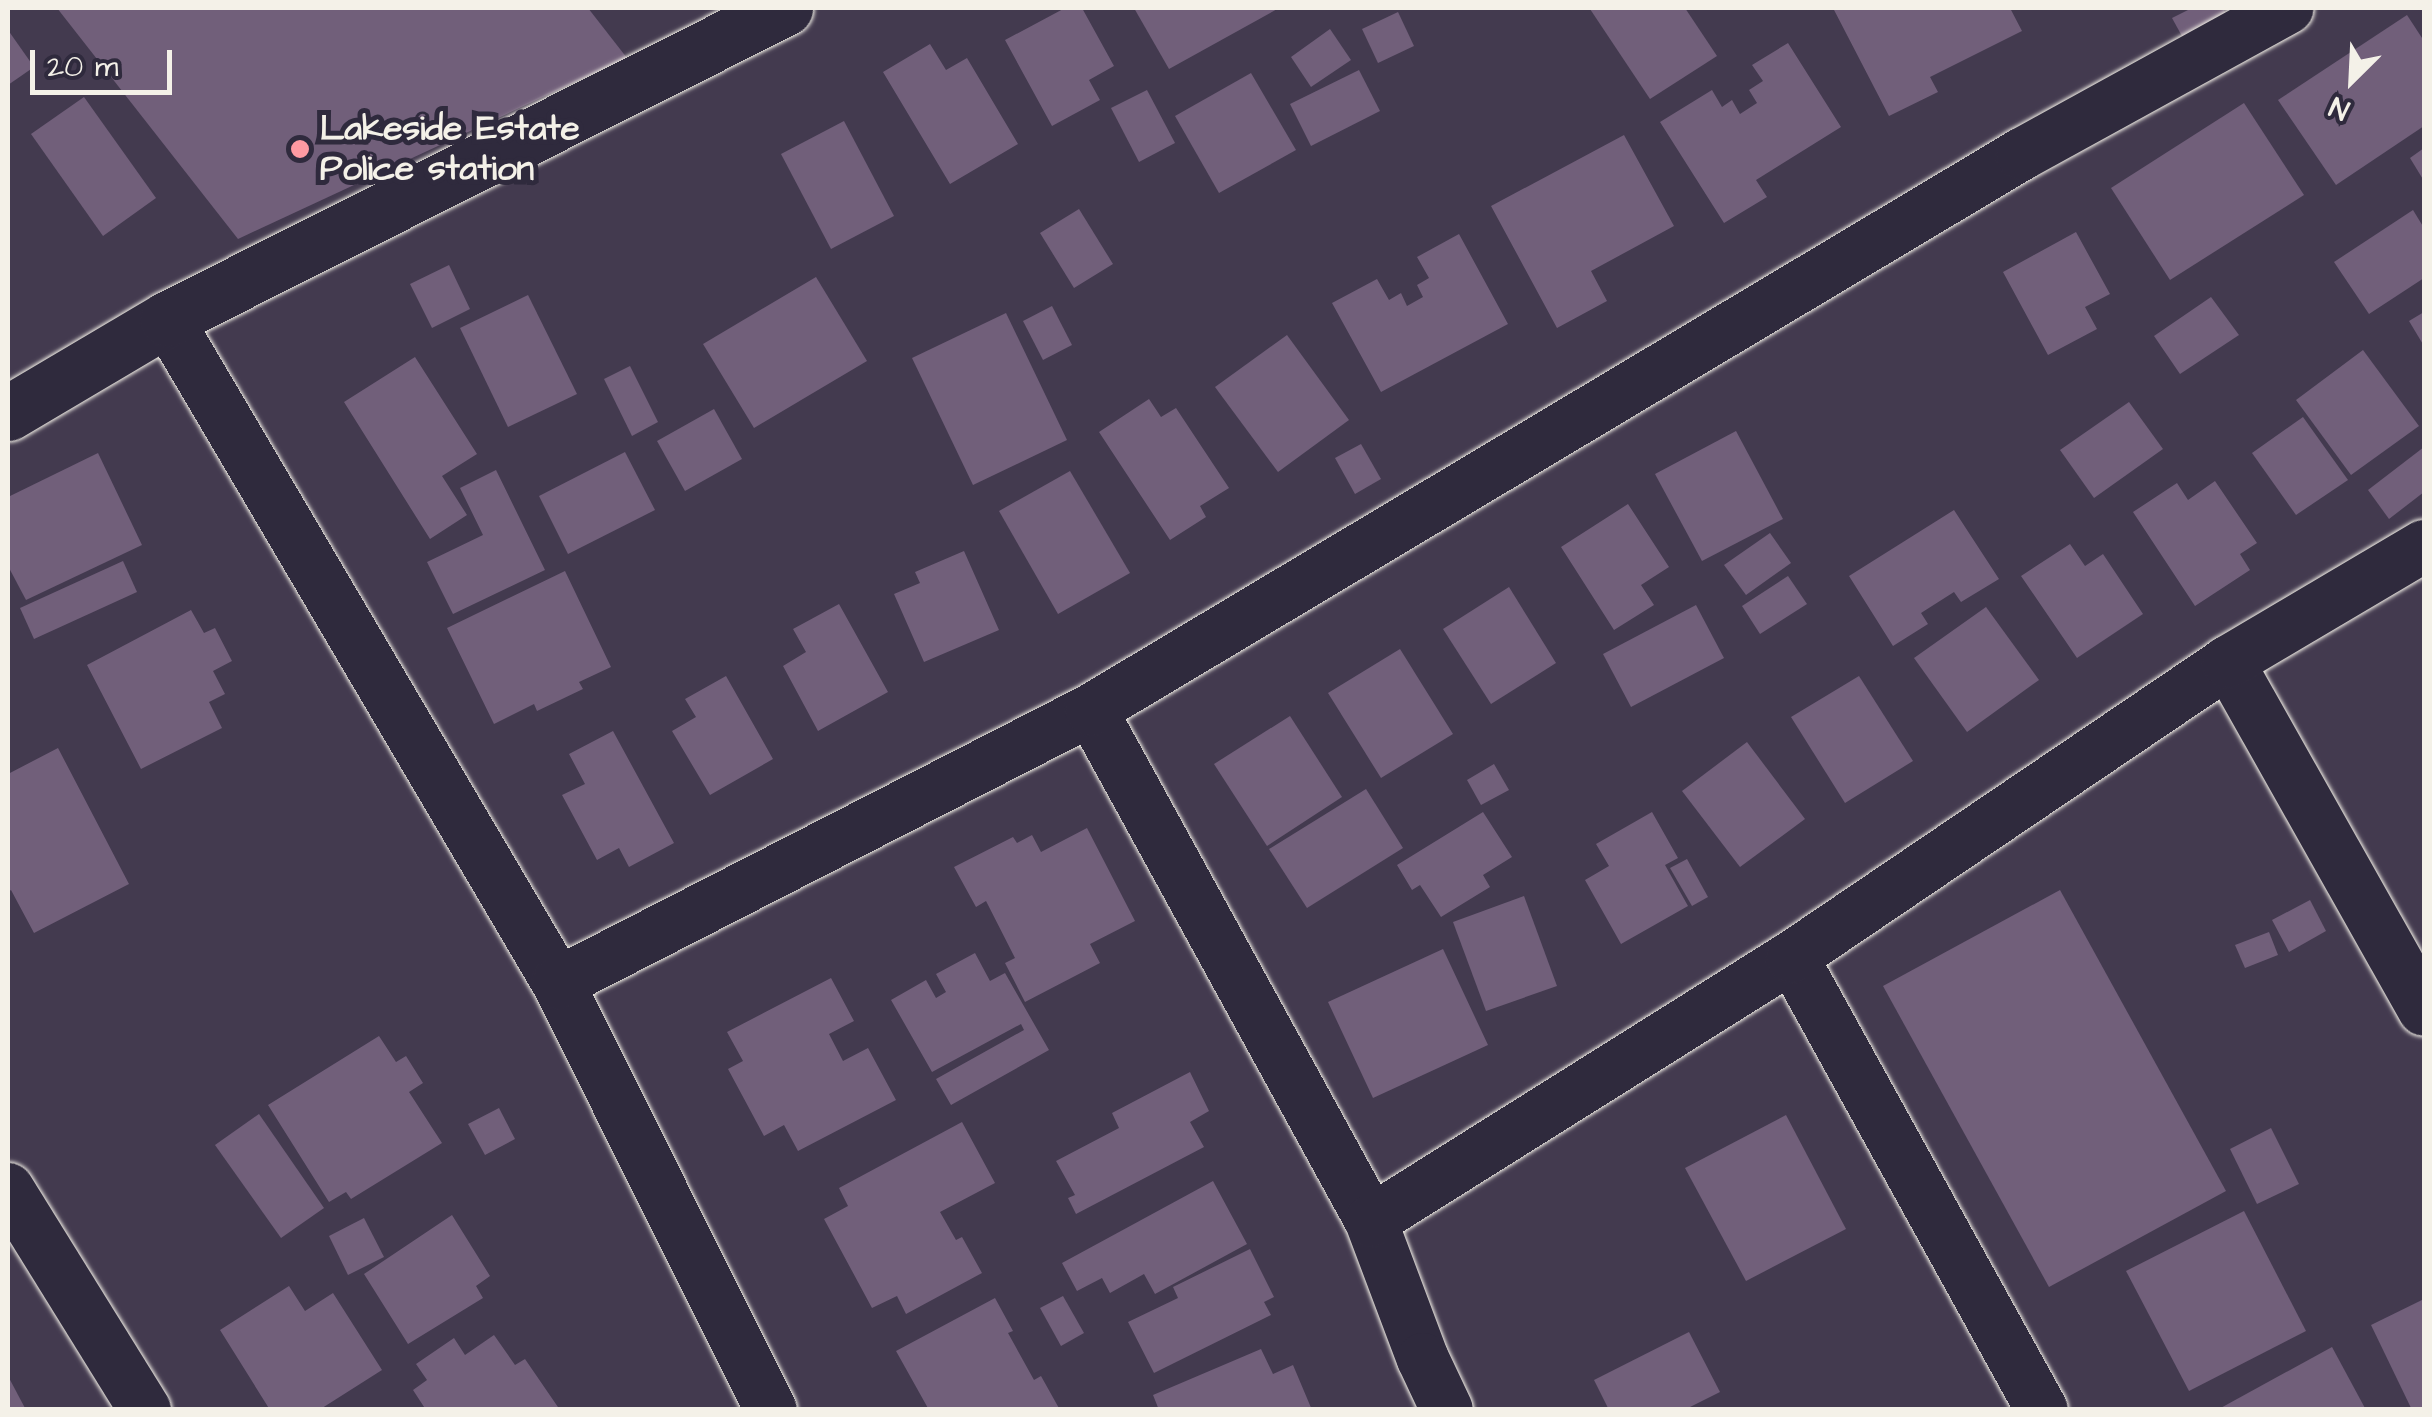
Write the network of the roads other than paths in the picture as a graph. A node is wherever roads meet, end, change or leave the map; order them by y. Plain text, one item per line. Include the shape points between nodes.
1 (785, 8) edge
2 (2288, 8) edge
3 (167, 318) junction
4 (8, 413) edge
5 (2424, 546) edge
6 (2228, 662) junction
7 (1091, 710) junction
8 (1792, 957) junction
9 (558, 983) junction
10 (2424, 1010) edge
11 (8, 1189) edge
12 (1371, 1221) junction
13 (145, 1410) edge
14 (771, 1410) edge
15 (1446, 1410) edge
16 (2042, 1410) edge

1 - 3 street
2 - 7 street via 2022,154
3 - 4 street
3 - 9 street
5 - 6 street
6 - 8 street
6 - 10 street
7 - 9 street
7 - 12 street
8 - 12 street
8 - 16 street
9 - 14 street
11 - 13 street
12 - 15 street

